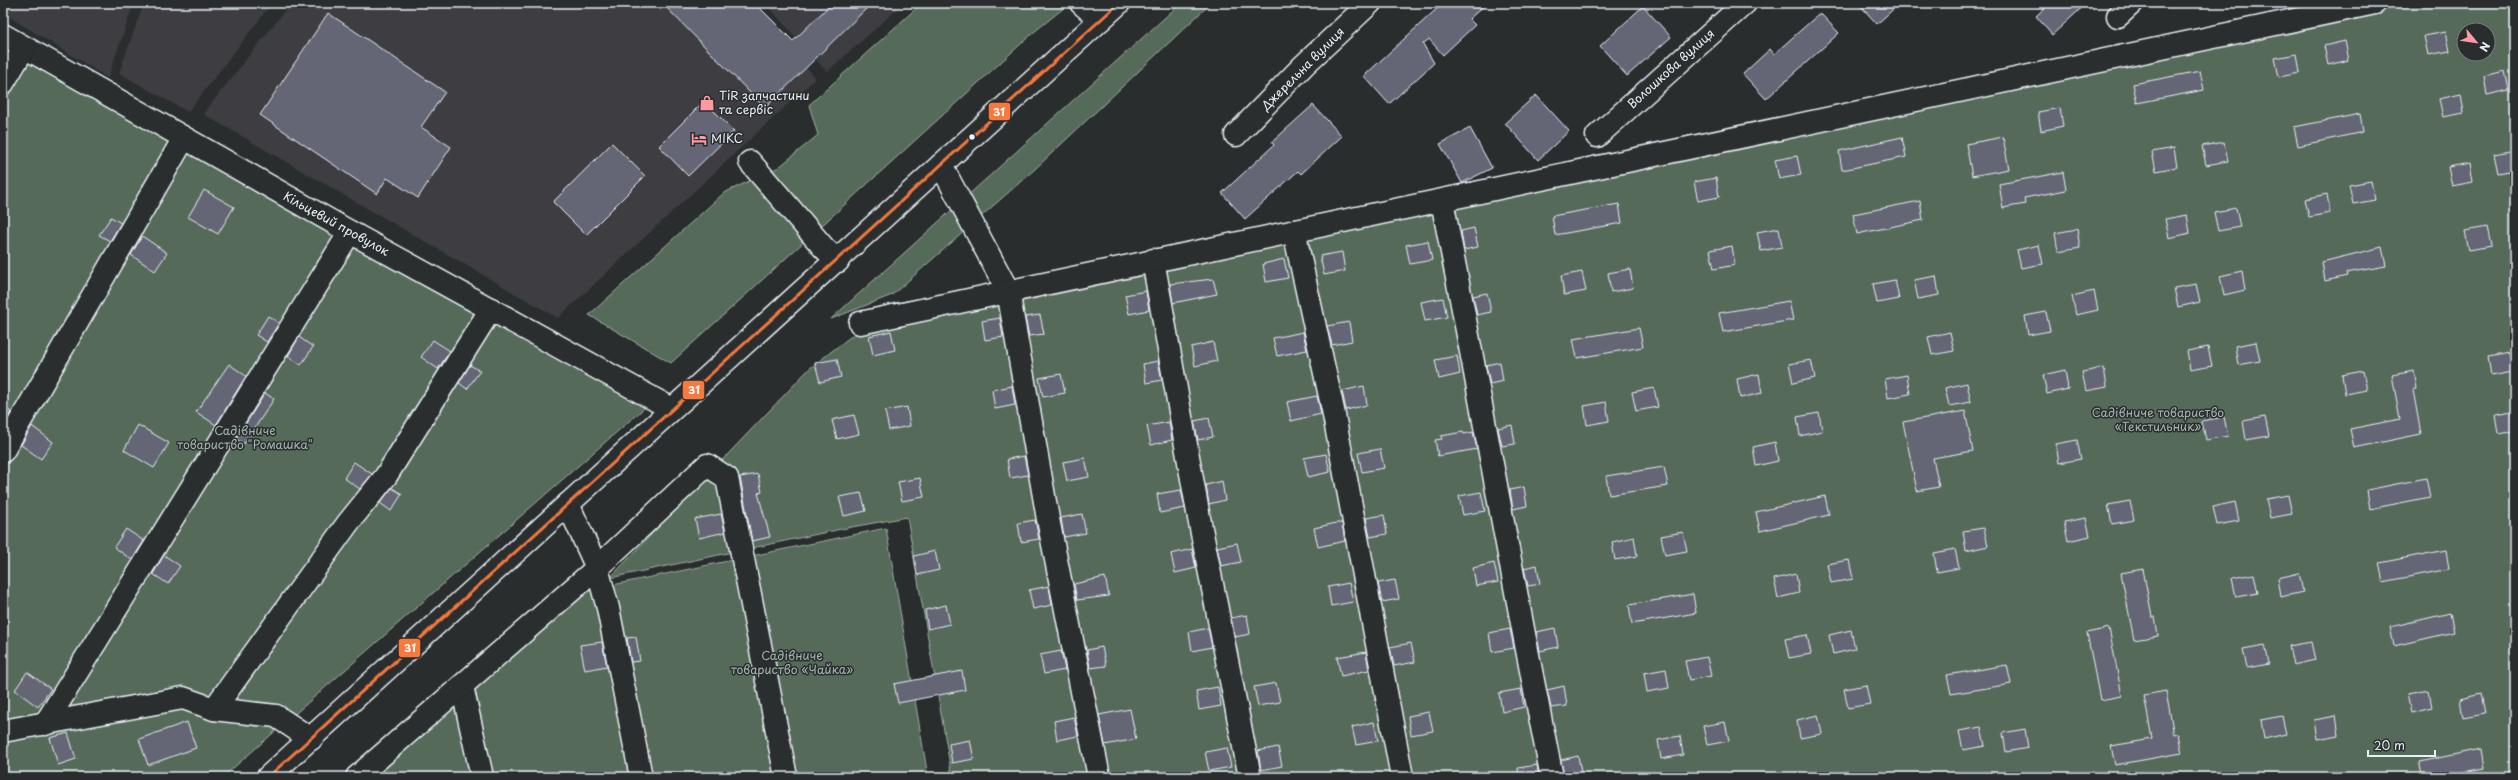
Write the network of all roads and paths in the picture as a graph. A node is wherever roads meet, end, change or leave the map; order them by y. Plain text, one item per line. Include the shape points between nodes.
1 (1081, 3) edge
2 (1118, 3) edge
3 (1370, 3) edge
4 (1745, 3) edge
5 (2375, 3) edge
6 (1100, 20) junction
7 (3, 35) edge
8 (24, 48) junction
9 (3, 83) edge
10 (1236, 135) dead end
11 (1597, 136) dead end
12 (184, 138) junction
13 (750, 162) dead end
14 (941, 164) junction
15 (1442, 200) junction
16 (1294, 231) junction
17 (350, 232) junction
18 (1153, 260) junction
19 (838, 261) junction
20 (1008, 291) junction
21 (491, 309) junction
22 (860, 323) dead end
23 (672, 409) junction
24 (3, 451) edge
25 (568, 504) junction
26 (597, 568) junction
27 (462, 686) junction
28 (214, 709) junction
29 (45, 724) junction
30 (3, 731) edge
31 (311, 739) junction
32 (268, 777) edge
33 (357, 777) edge
34 (482, 777) edge
35 (641, 777) edge
36 (786, 777) edge
37 (1100, 777) edge
38 (1250, 777) edge
39 (1402, 777) edge
40 (1552, 777) edge

1 - 6 street
2 - 6 street
3 - 10 street, Джерельна вулиця via 1304,65
4 - 11 street, Волошкова вулиця
5 - 15 street
6 - 14 street
7 - 8 street, Кільцевий провулок
8 - 9 street
8 - 12 street, Кільцевий провулок
12 - 17 street, Кільцевий провулок
12 - 24 street
13 - 19 street
14 - 19 street
14 - 20 street
15 - 16 street
15 - 40 street via 1481,396 1516,600
16 - 18 street
16 - 39 street via 1333,410
17 - 21 street, Кільцевий провулок
17 - 29 street
18 - 20 street
18 - 38 street via 1199,518
19 - 23 street
20 - 22 street
20 - 37 street via 1048,519
21 - 23 street, Кільцевий провулок
21 - 28 street via 386,476 348,523
23 - 25 street
25 - 26 street
25 - 31 street
26 - 27 street
26 - 35 street via 608,608
26 - 36 street via 707,465 727,478
27 - 33 street
27 - 34 street
28 - 29 street via 183,698
28 - 31 street via 276,716
29 - 30 street
31 - 32 street

